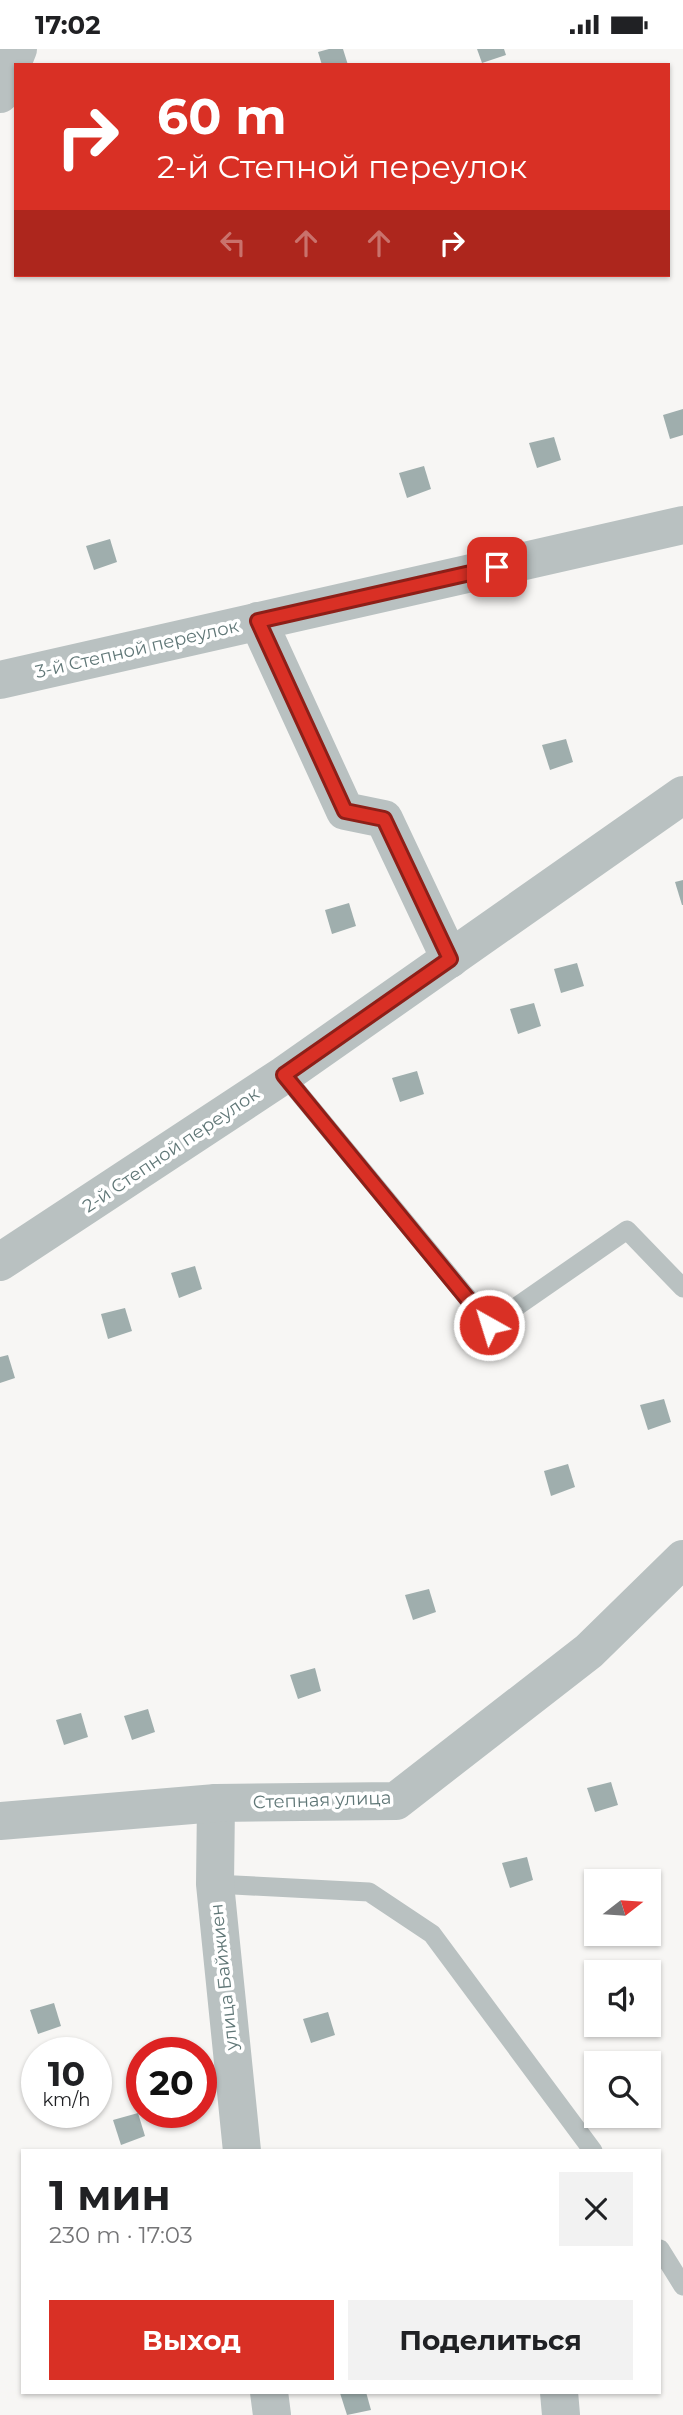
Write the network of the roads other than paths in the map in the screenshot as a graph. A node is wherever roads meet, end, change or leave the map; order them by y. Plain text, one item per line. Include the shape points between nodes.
1 (18, 49) edge
2 (0, 94) edge
3 (683, 524) edge
4 (258, 621) junction
5 (0, 680) edge
6 (683, 795) edge
7 (450, 959) junction
8 (284, 1075) junction
9 (0, 1262) edge
10 (683, 1288) edge
11 (683, 1559) edge
12 (216, 1803) junction
13 (0, 1821) edge
14 (215, 1884) junction
15 (242, 2149) edge
16 (592, 2149) edge
17 (661, 2251) edge
18 (683, 2286) edge
19 (269, 2394) edge
20 (559, 2394) edge
21 (272, 2415) edge
22 (561, 2415) edge

1 - 2 street
3 - 4 street, 3-й Степной переулок
4 - 5 street, 3-й Степной переулок
4 - 7 street via 345,811 384,819
6 - 7 street, 2-й Степной переулок
7 - 8 street, 2-й Степной переулок
8 - 9 street, 2-й Степной переулок
8 - 10 lane via 489,1325 626,1230
11 - 12 street, Степная улица via 589,1651 396,1801
12 - 13 street, Степная улица
12 - 14 street, улица Байжиен
14 - 15 street, улица Байжиен
14 - 16 lane via 369,1892 432,1934
17 - 18 lane
19 - 21 street
20 - 22 street

